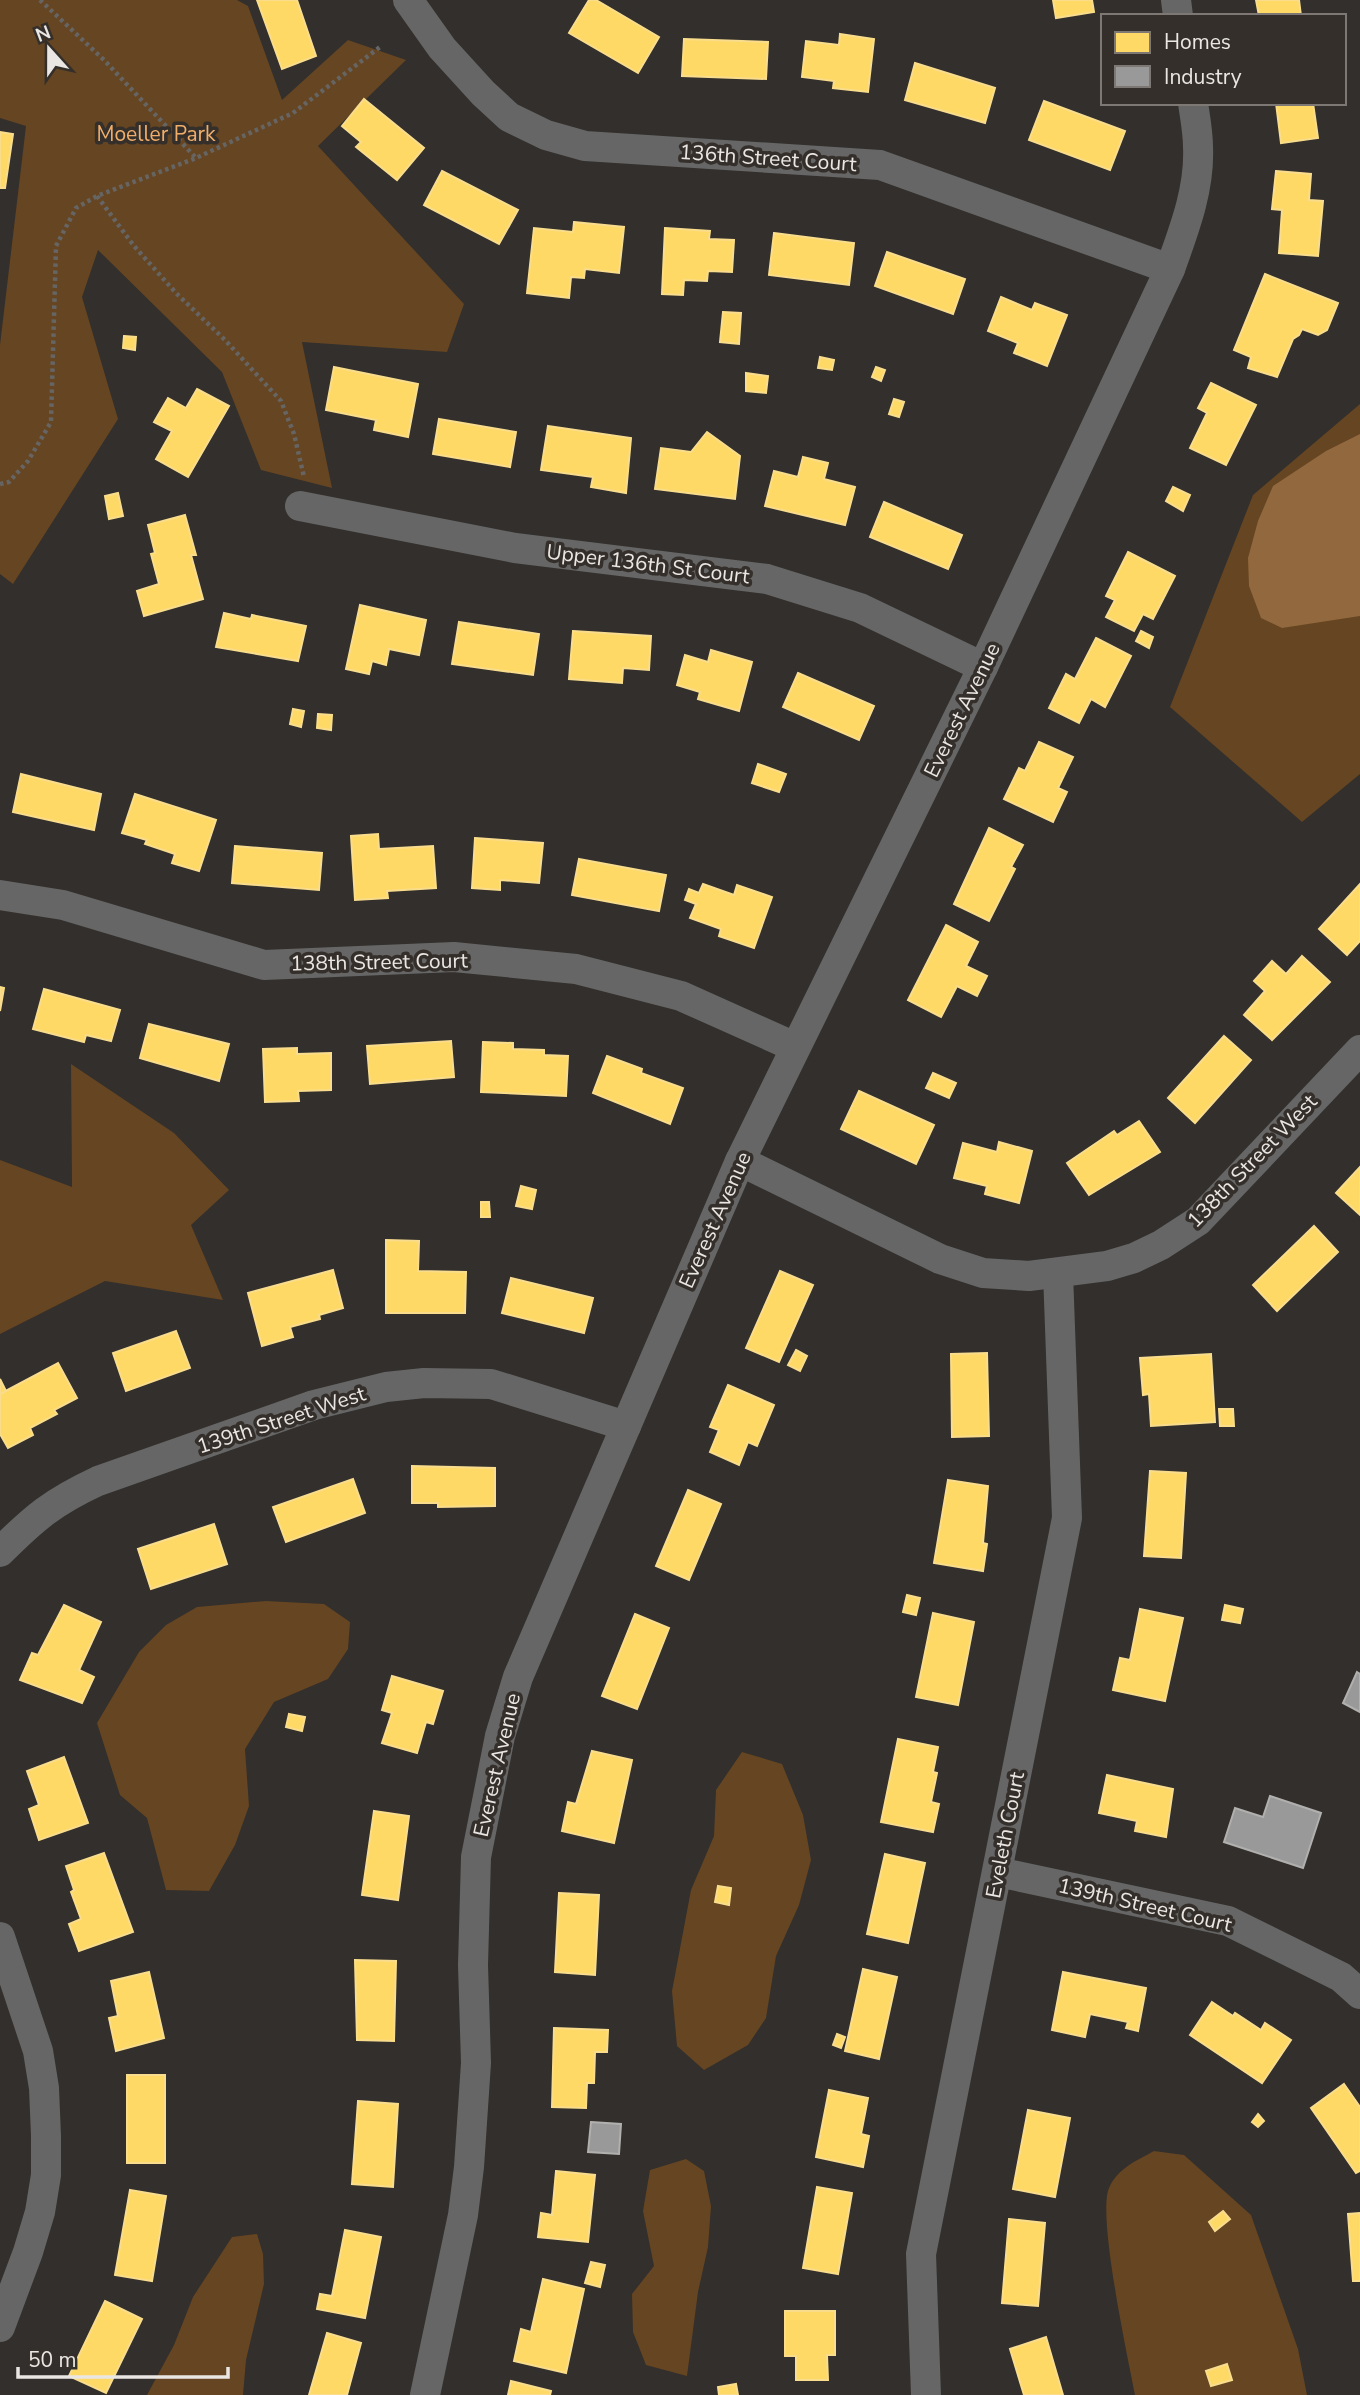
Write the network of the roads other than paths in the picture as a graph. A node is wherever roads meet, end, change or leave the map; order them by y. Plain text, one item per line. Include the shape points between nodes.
1 (408, 0) edge
2 (1193, 105) edge
3 (1170, 269) junction
4 (302, 493) road end
5 (983, 667) junction
6 (0, 895) edge
7 (795, 1047) junction
8 (1360, 1050) edge
9 (740, 1161) junction
10 (1058, 1273) junction
11 (626, 1426) junction
12 (0, 1552) edge
13 (998, 1872) junction
14 (0, 1937) edge
15 (1360, 1994) edge
16 (0, 2327) edge
17 (425, 2395) edge
18 (926, 2395) edge

1 - 3 street, 136th Street Court via 442,48 483,93 509,117 546,135 585,146 880,165
2 - 3 street, Everest Avenue via 1199,148 1195,184
3 - 5 street, Everest Avenue
4 - 5 street, Upper 136th St Court via 515,548 767,579 860,608
5 - 7 street, Everest Avenue
6 - 7 street, 138th Street Court via 63,905 264,965 454,957 576,969 681,996
7 - 9 street, Everest Avenue
8 - 10 street, 138th Street West via 1198,1221 1135,1258
9 - 10 street, 138th Street West via 940,1259 984,1273
9 - 11 street, Everest Avenue
10 - 13 street, Eveleth Court via 1067,1518
11 - 12 street, 139th Street West via 491,1384 386,1387 314,1405 98,1481 40,1513
11 - 17 street, Everest Avenue via 518,1677 500,1736 476,1857 476,2063 469,2167
13 - 15 street, 139th Street Court via 1228,1921 1341,1976
13 - 18 street, Eveleth Court via 920,2254
14 - 16 street via 38,2051 46,2136 40,2212

